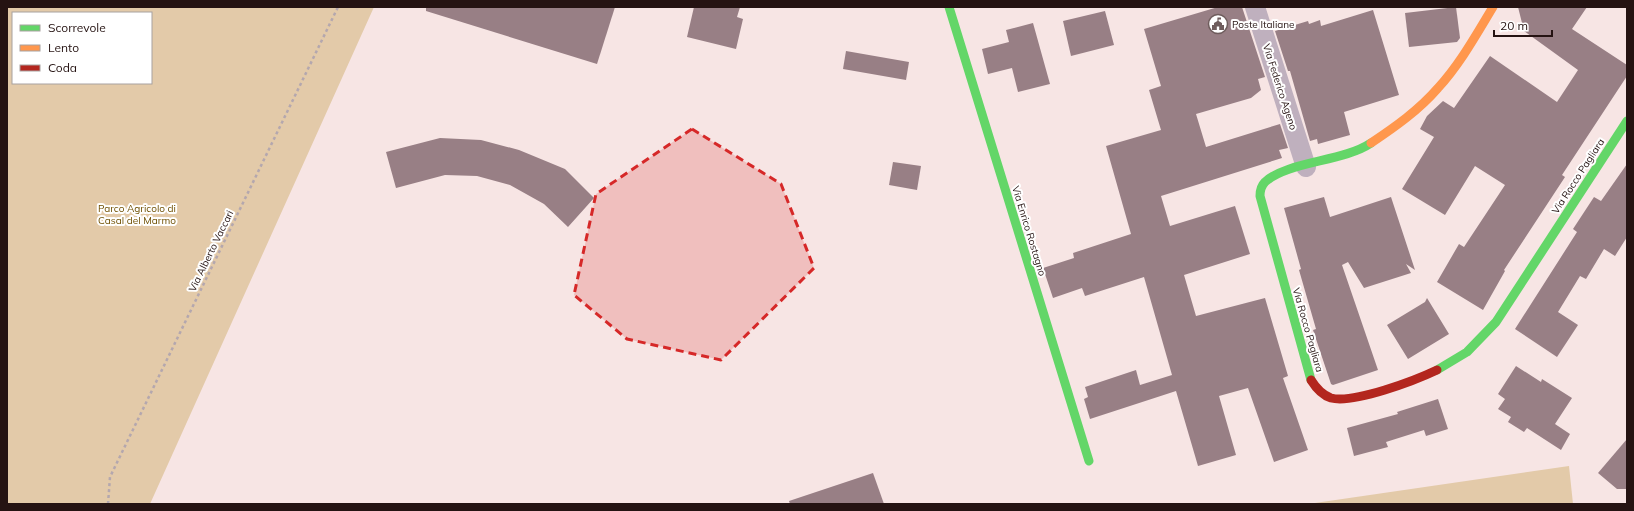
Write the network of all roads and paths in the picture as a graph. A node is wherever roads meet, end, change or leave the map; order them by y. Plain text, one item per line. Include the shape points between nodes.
1 (338, 7) edge
2 (949, 7) edge
3 (1255, 7) edge
4 (1493, 7) edge
5 (1627, 121) edge
6 (1306, 167) junction
7 (1089, 461) dead end
8 (108, 504) edge

1 - 8 path, Via Alberto Vaccari via 110,477
2 - 7 street, Via Enrico Rostagno
3 - 6 street, Via Federico Ageno
4 - 6 street, Via Rocco Pagliara via 1451,74 1412,114 1364,148
5 - 6 street, Via Rocco Pagliara via 1505,307 1478,342 1436,371 1347,399 1332,399 1312,383 1260,196 1261,186 1271,178

